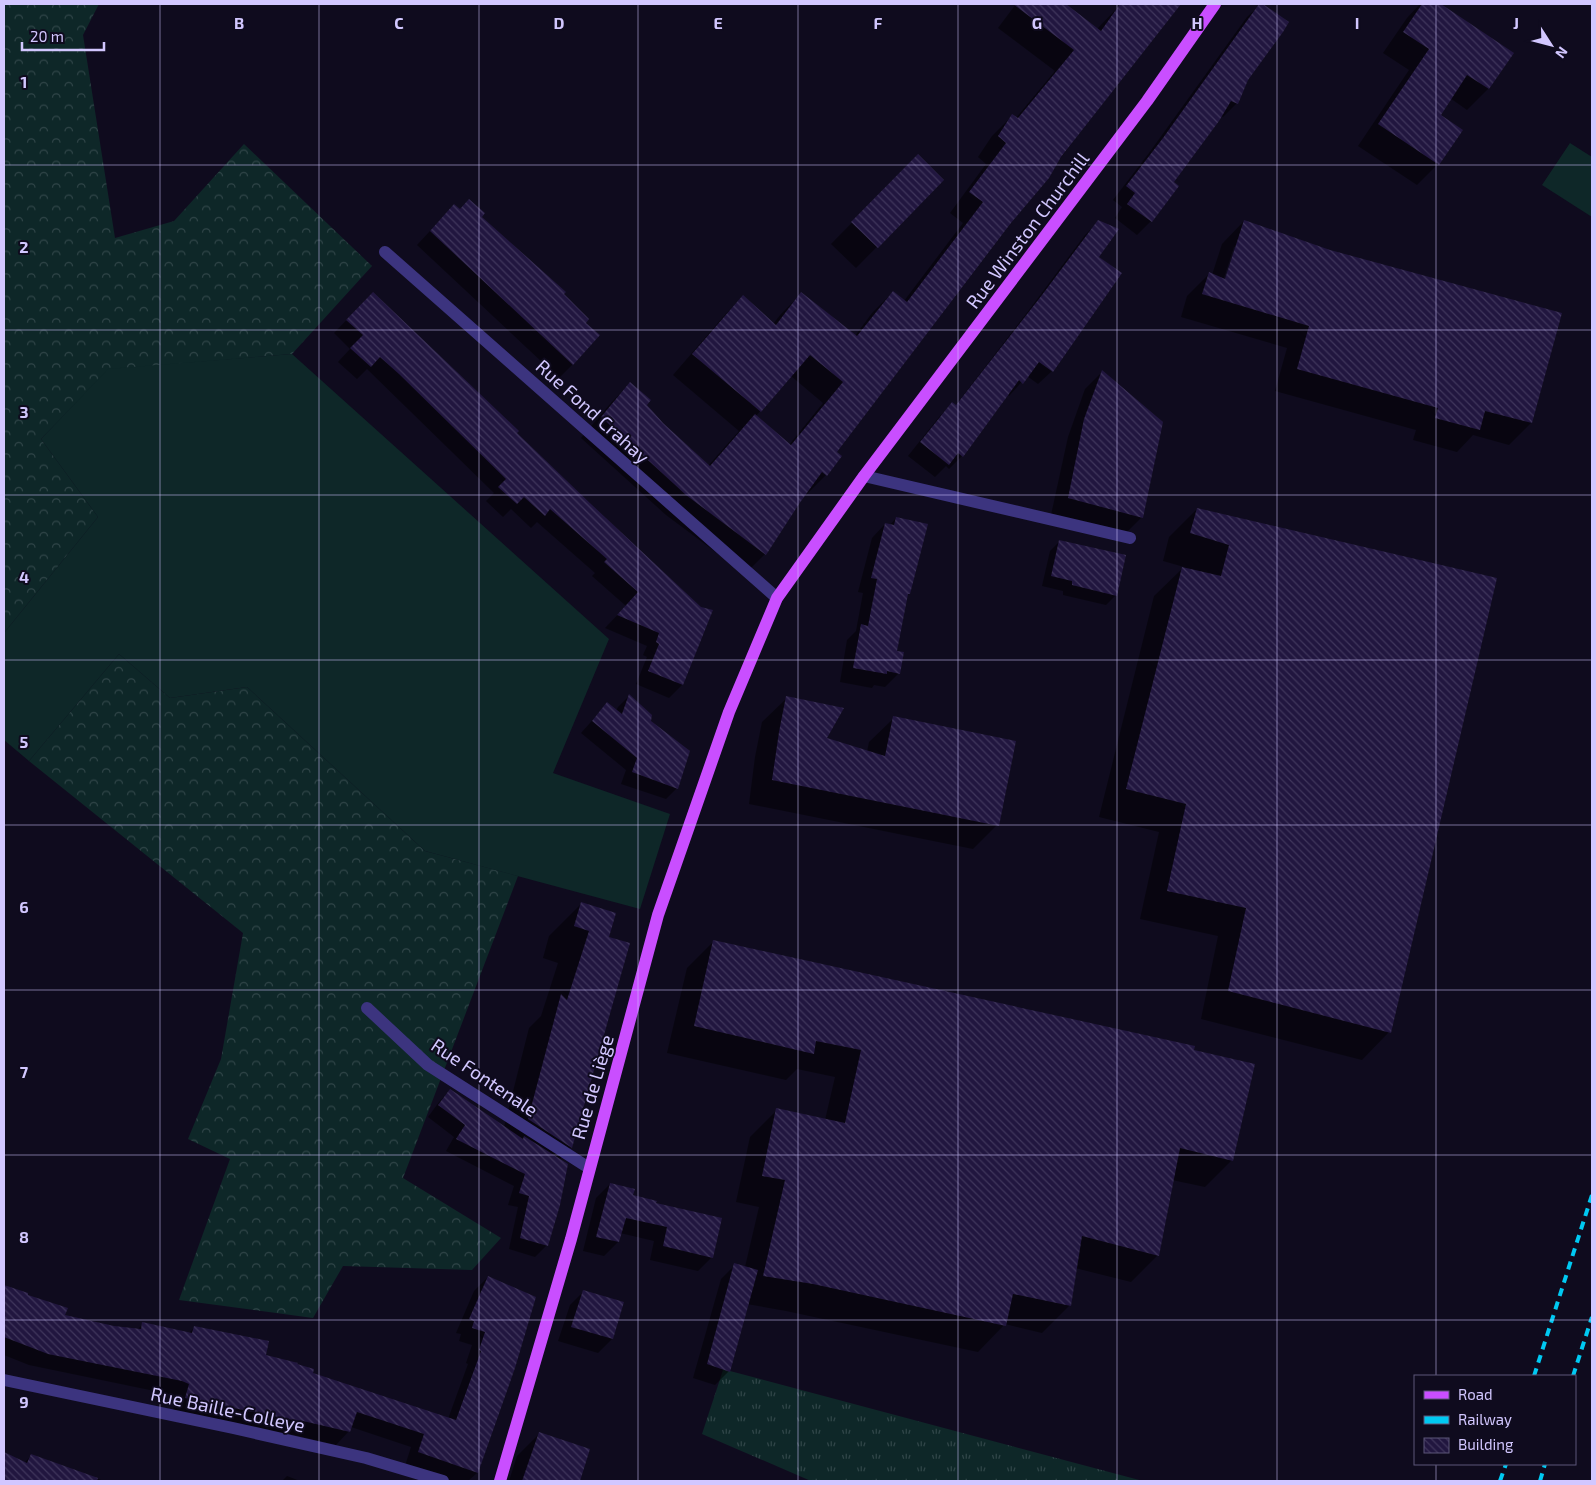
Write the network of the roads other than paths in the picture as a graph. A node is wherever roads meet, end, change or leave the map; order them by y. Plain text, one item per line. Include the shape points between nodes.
1 (1215, 4) edge
2 (385, 252) dead end
3 (864, 476) junction
4 (1130, 538) dead end
5 (777, 598) junction
6 (732, 706) joint
7 (367, 1008) dead end
8 (589, 1168) junction
9 (4, 1380) edge
10 (443, 1481) edge
11 (500, 1481) edge

1 - 3 main road, Rue Winston Churchill via 1080,192
2 - 5 street, Rue Fond Crahay
3 - 4 street
3 - 5 main road, Rue Winston Churchill
5 - 6 main road, Rue Winston Churchill
6 - 8 main road, Rue de Liège via 658,915
7 - 8 street, Rue Fontenale via 428,1064
8 - 11 main road, Rue de Liège
9 - 10 street, Rue Baille-Colleye via 356,1456

